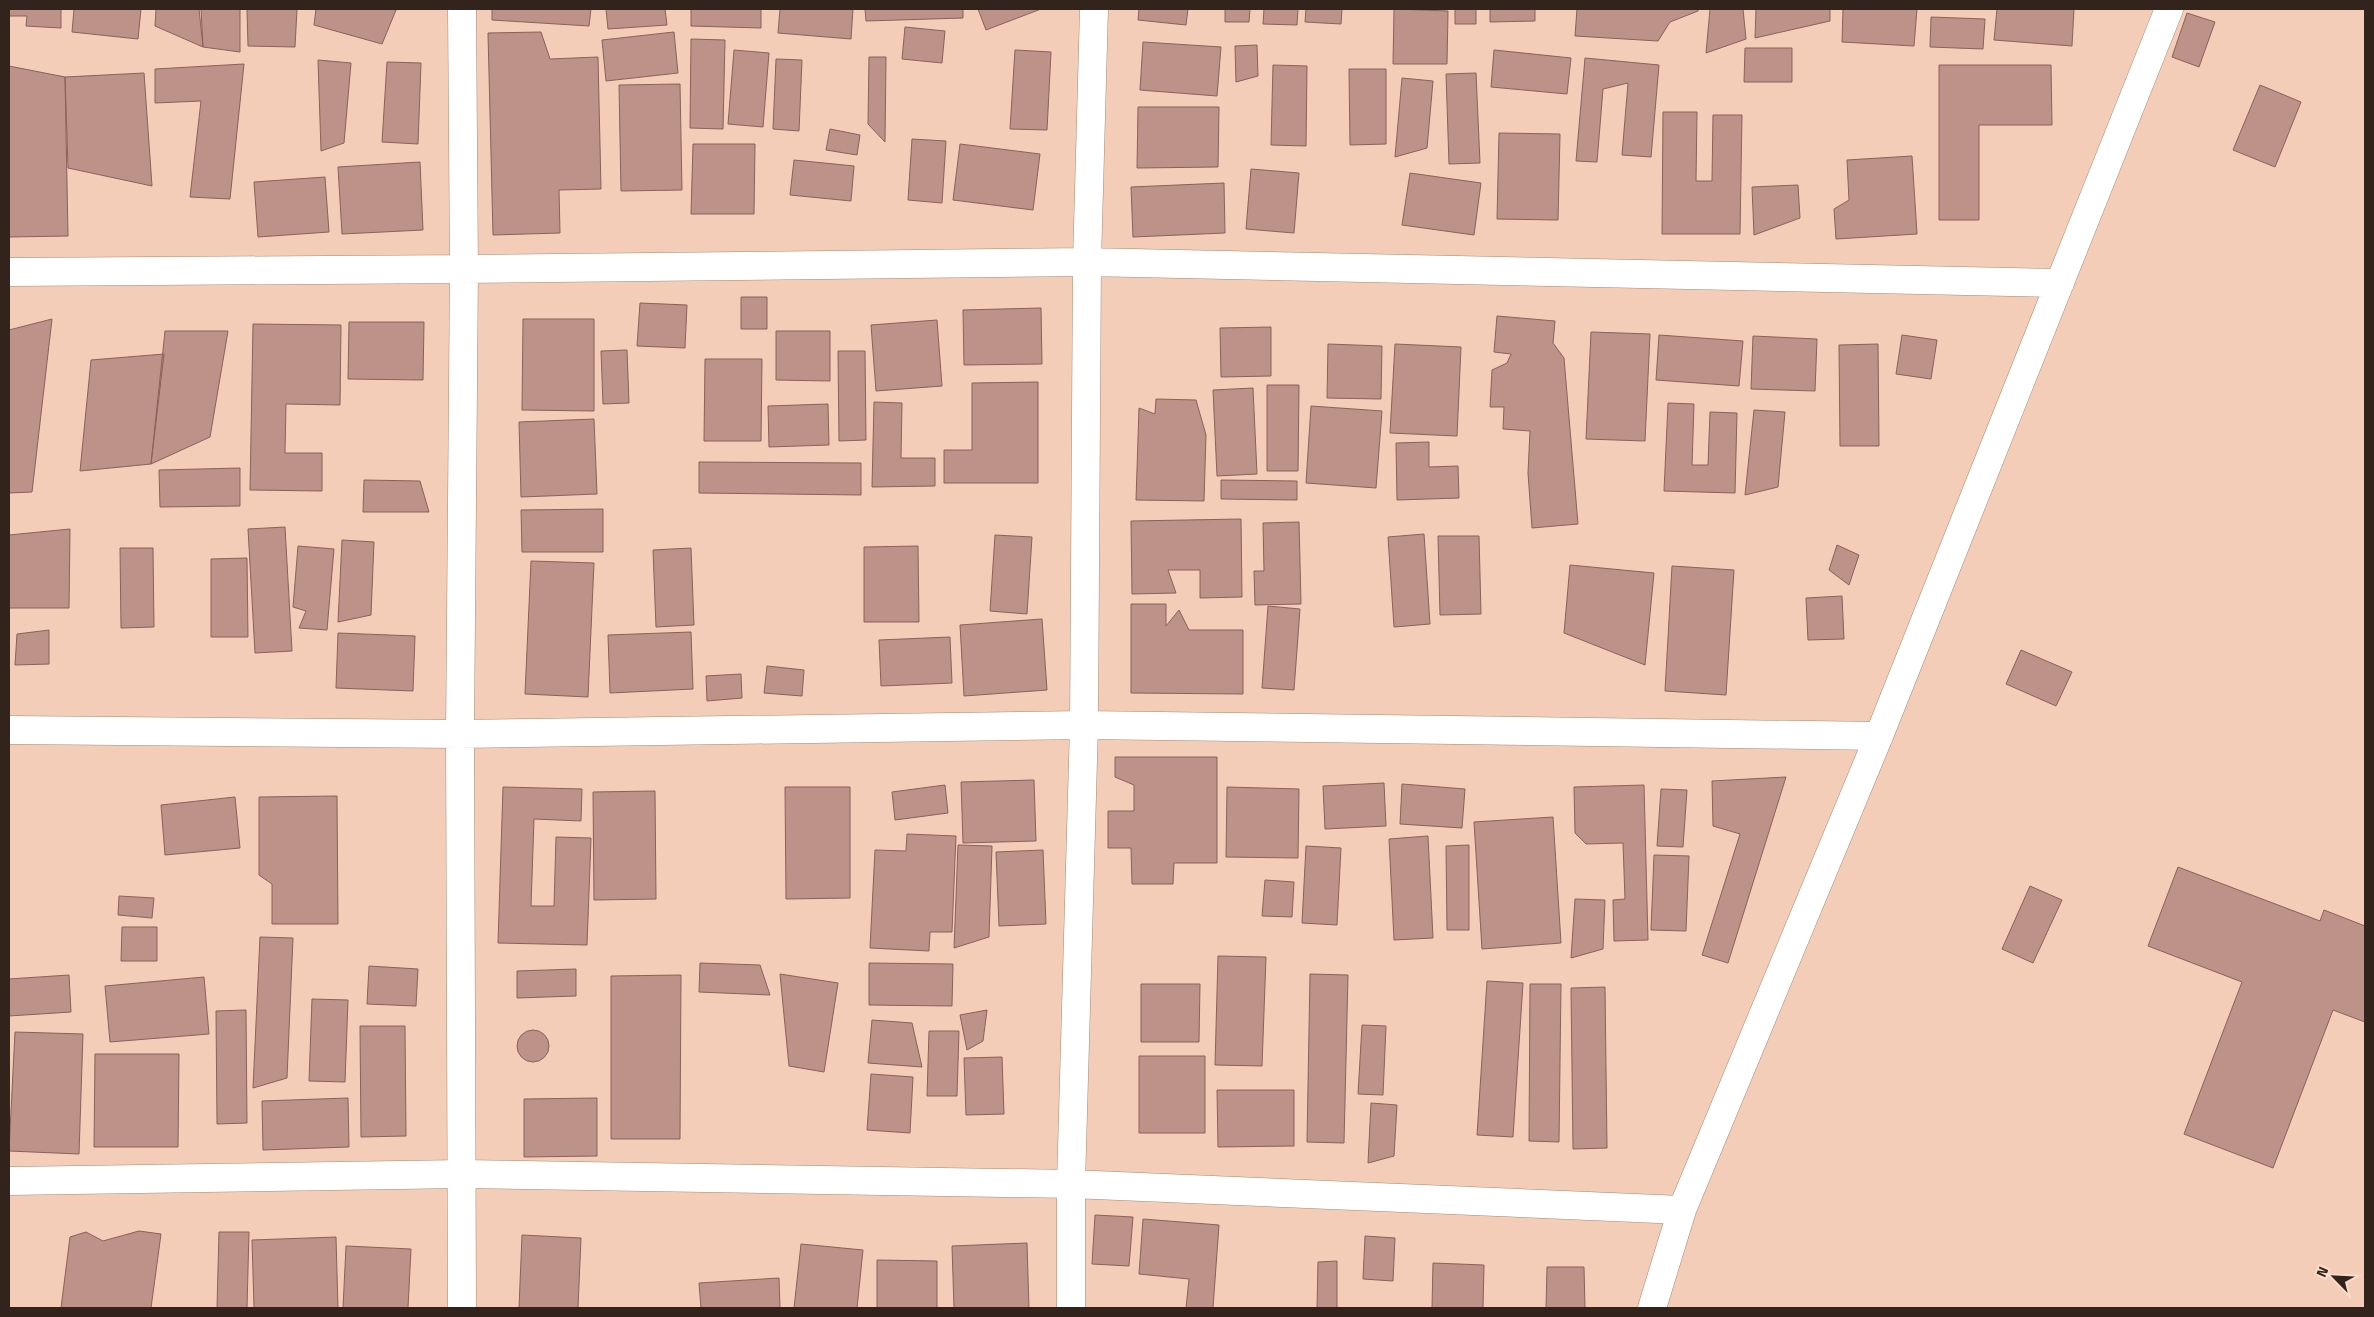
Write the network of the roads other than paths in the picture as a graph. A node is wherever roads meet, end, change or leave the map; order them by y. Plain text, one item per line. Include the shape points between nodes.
1 (462, 9) edge
2 (1094, 9) edge
3 (2169, 9) edge
4 (1087, 262) junction
5 (464, 269) junction
6 (9, 272) edge
7 (2060, 283) junction
8 (1084, 725) junction
9 (9, 730) edge
10 (460, 734) junction
11 (1879, 736) junction
12 (462, 1174) junction
13 (9, 1181) edge
14 (1071, 1184) junction
15 (1682, 1210) junction
16 (462, 1308) edge
17 (1071, 1308) edge
18 (1652, 1308) edge

1 - 5 street
2 - 4 street
3 - 7 street
4 - 5 street
4 - 7 street
4 - 8 street
5 - 6 street
5 - 10 street
7 - 11 street
8 - 10 street
8 - 11 street
8 - 14 street
9 - 10 street
10 - 12 street
11 - 15 street
12 - 13 street
12 - 14 street
12 - 16 street
14 - 15 street
14 - 17 street
15 - 18 street

